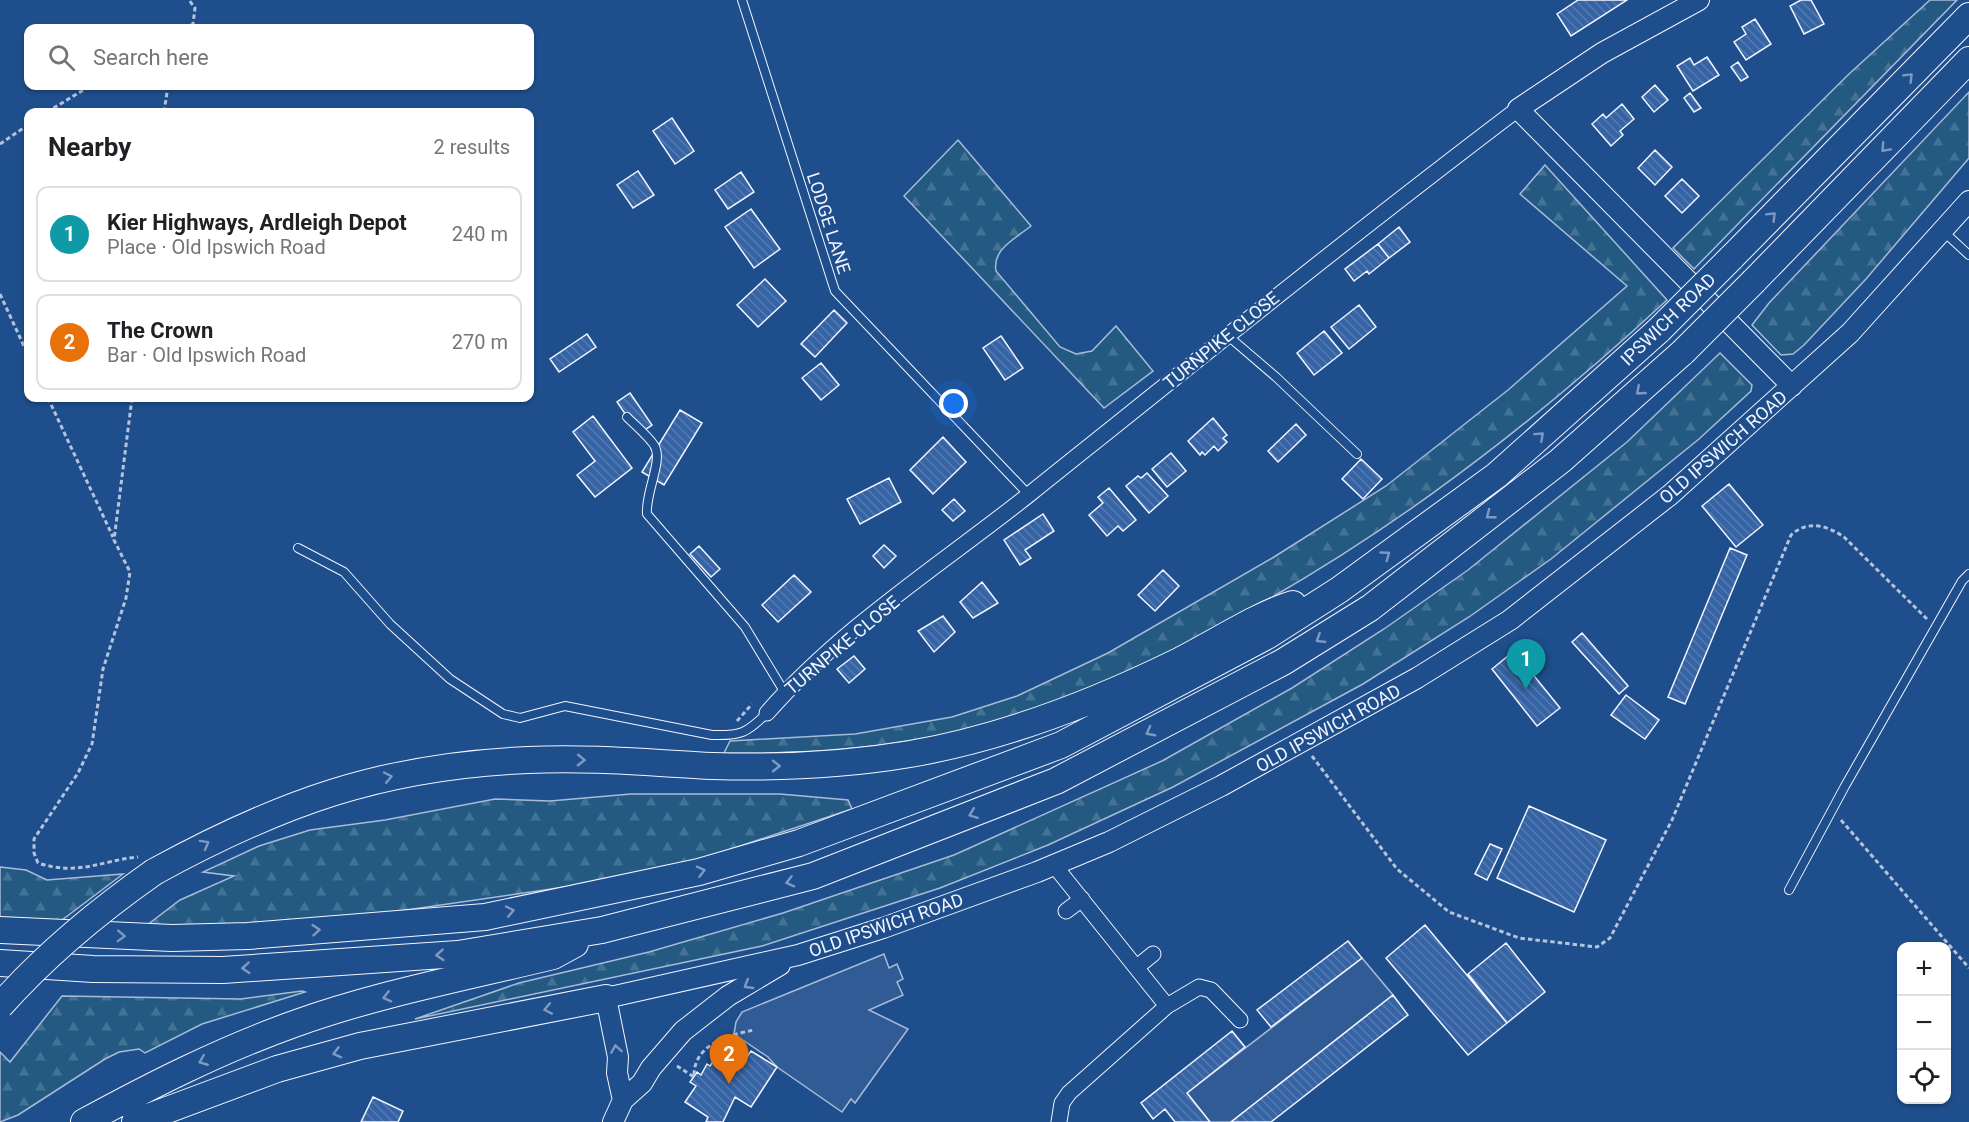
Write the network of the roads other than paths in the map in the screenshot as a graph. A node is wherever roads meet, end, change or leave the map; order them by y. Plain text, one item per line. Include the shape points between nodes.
1 (742, 0) edge
2 (1699, 0) edge
3 (1969, 16) edge
4 (1969, 60) edge
5 (1518, 109) junction
6 (1969, 201) edge
7 (1944, 232) junction
8 (1969, 255) edge
9 (1227, 335) junction
10 (1792, 386) junction
11 (627, 417) dead end
12 (1357, 454) dead end
13 (1029, 495) junction
14 (298, 548) dead end
15 (1969, 574) edge
16 (1339, 590) junction
17 (785, 693) junction
18 (767, 713) joint
19 (1054, 865) junction
20 (1789, 890) dead end
21 (1082, 899) junction
22 (1066, 911) dead end
23 (0, 930) edge
24 (602, 930) junction
25 (1153, 954) dead end
26 (798, 955) junction
27 (0, 963) edge
28 (1137, 967) junction
29 (606, 998) junction
30 (0, 1006) edge
31 (1167, 1006) junction
32 (1240, 1020) dead end
33 (623, 1100) junction
34 (84, 1122) edge
35 (135, 1122) edge
36 (613, 1122) edge
37 (1059, 1122) edge

1 - 13 lane, LODGE LANE via 835,291
2 - 5 street, TURNPIKE CLOSE via 1602,53
16 -> 3 highway, IPSWICH ROAD, bridge via 1497,475 1659,330
4 -> 24 highway, IPSWICH ROAD, bridge via 1683,352 1560,461 1370,608 1283,662 1056,781 813,876
5 - 9 street, TURNPIKE CLOSE
5 - 10 street, OLD IPSWICH ROAD
6 - 7 street, OLD IPSWICH ROAD
7 - 8 lane
7 - 10 street, OLD IPSWICH ROAD via 1850,333
9 - 12 lane
9 - 13 street, TURNPIKE CLOSE
10 - 19 street, OLD IPSWICH ROAD via 1670,495 1510,620 1302,744 1119,837
11 - 17 lane via 655,447 657,471 648,488 647,514 746,627
13 - 17 street, TURNPIKE CLOSE via 855,630
14 - 18 lane via 344,572 390,624 450,679 503,714 520,718 565,706 733,736 744,733
15 - 20 lane via 1935,627
23 -> 16 highway, IPSWICH ROAD via 151,937 237,936 473,918 699,872 799,843 1061,745 1267,636
30 -> 16 highway, bridge via 32,971 147,865 300,802 369,780 422,770 530,759 717,766 814,765 872,760 961,744 1060,713 1120,689 1283,606
17 - 18 street, TURNPIKE CLOSE
19 - 21 street
19 - 26 street, OLD IPSWICH ROAD
21 - 22 street
21 - 28 street
24 -> 27 highway via 458,954 223,970 93,969
24 -> 34 highway via 554,956 295,1024 172,1074
25 - 28 street
26 - 29 street, OLD IPSWICH ROAD
26 -> 33 street, OLD IPSWICH ROAD via 707,1011 683,1031 642,1083
28 - 31 street
33 -> 29 street
29 -> 35 highway via 360,1046 277,1069
31 - 32 street via 1198,987 1211,990
31 - 37 street via 1069,1093 1062,1103
33 - 36 street, OLD IPSWICH ROAD

